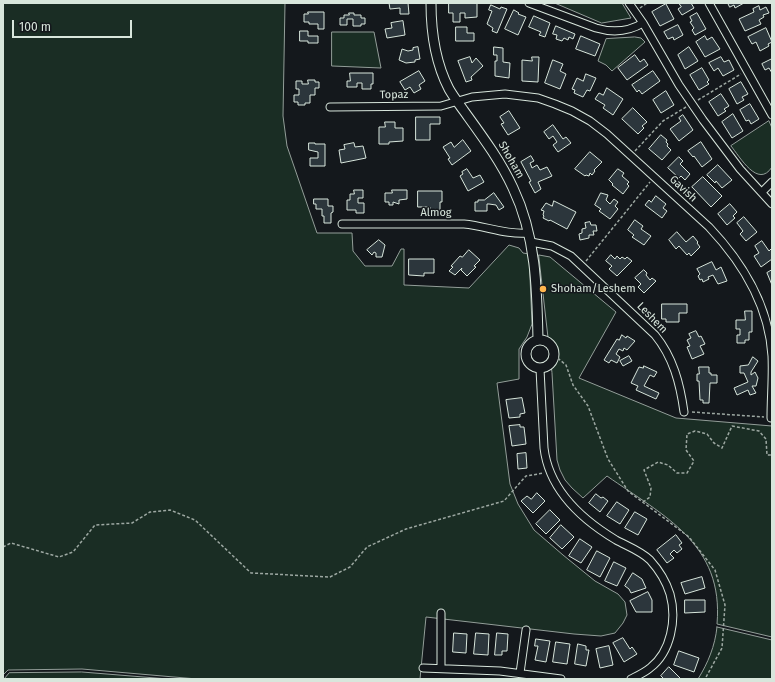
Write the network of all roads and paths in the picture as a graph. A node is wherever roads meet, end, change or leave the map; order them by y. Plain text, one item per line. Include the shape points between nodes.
1 (431, 3) edge
2 (529, 3) edge
3 (629, 3) edge
4 (709, 3) edge
5 (643, 23) junction
6 (458, 101) junction
7 (330, 107) dead end
8 (772, 115) edge
9 (654, 177) junction
10 (772, 182) edge
11 (762, 192) junction
12 (772, 204) edge
13 (342, 224) dead end
14 (530, 238) junction
15 (582, 266) junction
16 (538, 340) junction
17 (554, 355) junction
18 (540, 369) junction
19 (684, 412) joint
20 (771, 418) edge
21 (772, 455) edge
22 (550, 473) junction
23 (643, 502) junction
24 (3, 547) edge
25 (441, 613) dead end
26 (526, 630) dead end
27 (423, 668) dead end
28 (441, 668) junction
29 (520, 673) junction
30 (561, 679) edge
31 (631, 679) edge
32 (706, 679) edge

1 - 6 street, Shoham via 434,46 449,88
2 - 5 street via 606,31 633,29
3 - 5 street
4 - 8 street
5 - 11 street via 671,73 703,120 740,169
6 - 7 street, Topaz via 437,106
6 - 9 street, Gavish via 505,94 538,98 555,104 578,114 607,134
6 - 14 street, Shoham via 504,169 521,208
9 - 15 path
9 - 20 street, Gavish via 720,239 740,264 754,290 765,317 772,357
10 - 11 street
11 - 12 street
13 - 14 street, Almog via 464,224
14 - 15 street, Leshem via 556,247
14 - 16 street, Shoham via 536,284
15 - 19 street, Leshem via 661,342 676,375
16 - 17 street via 548,343
16 - 18 street via 531,343 525,356 529,364
17 - 18 street via 547,367
17 - 23 path via 566,366 573,385 588,406 608,459 628,491
18 - 22 street via 545,460
19 - 20 path
21 - 23 path via 767,455 766,439 759,431 732,426 722,448 707,434 695,431 686,434 686,450 694,461 687,473 677,473 668,465 658,462 648,467 644,470 651,488 650,497
22 - 24 path via 526,476 504,501 406,529 367,547 350,566 330,577 251,573 195,520 170,510 150,512 132,523 95,525 73,552 59,557 10,543
22 - 31 street via 564,496 584,517 648,559 662,575 670,594 673,614 671,634 664,653 650,668
23 - 32 path via 689,537 715,570 725,605 722,648
25 - 28 street
26 - 29 street
27 - 28 street
28 - 29 street
29 - 30 street

